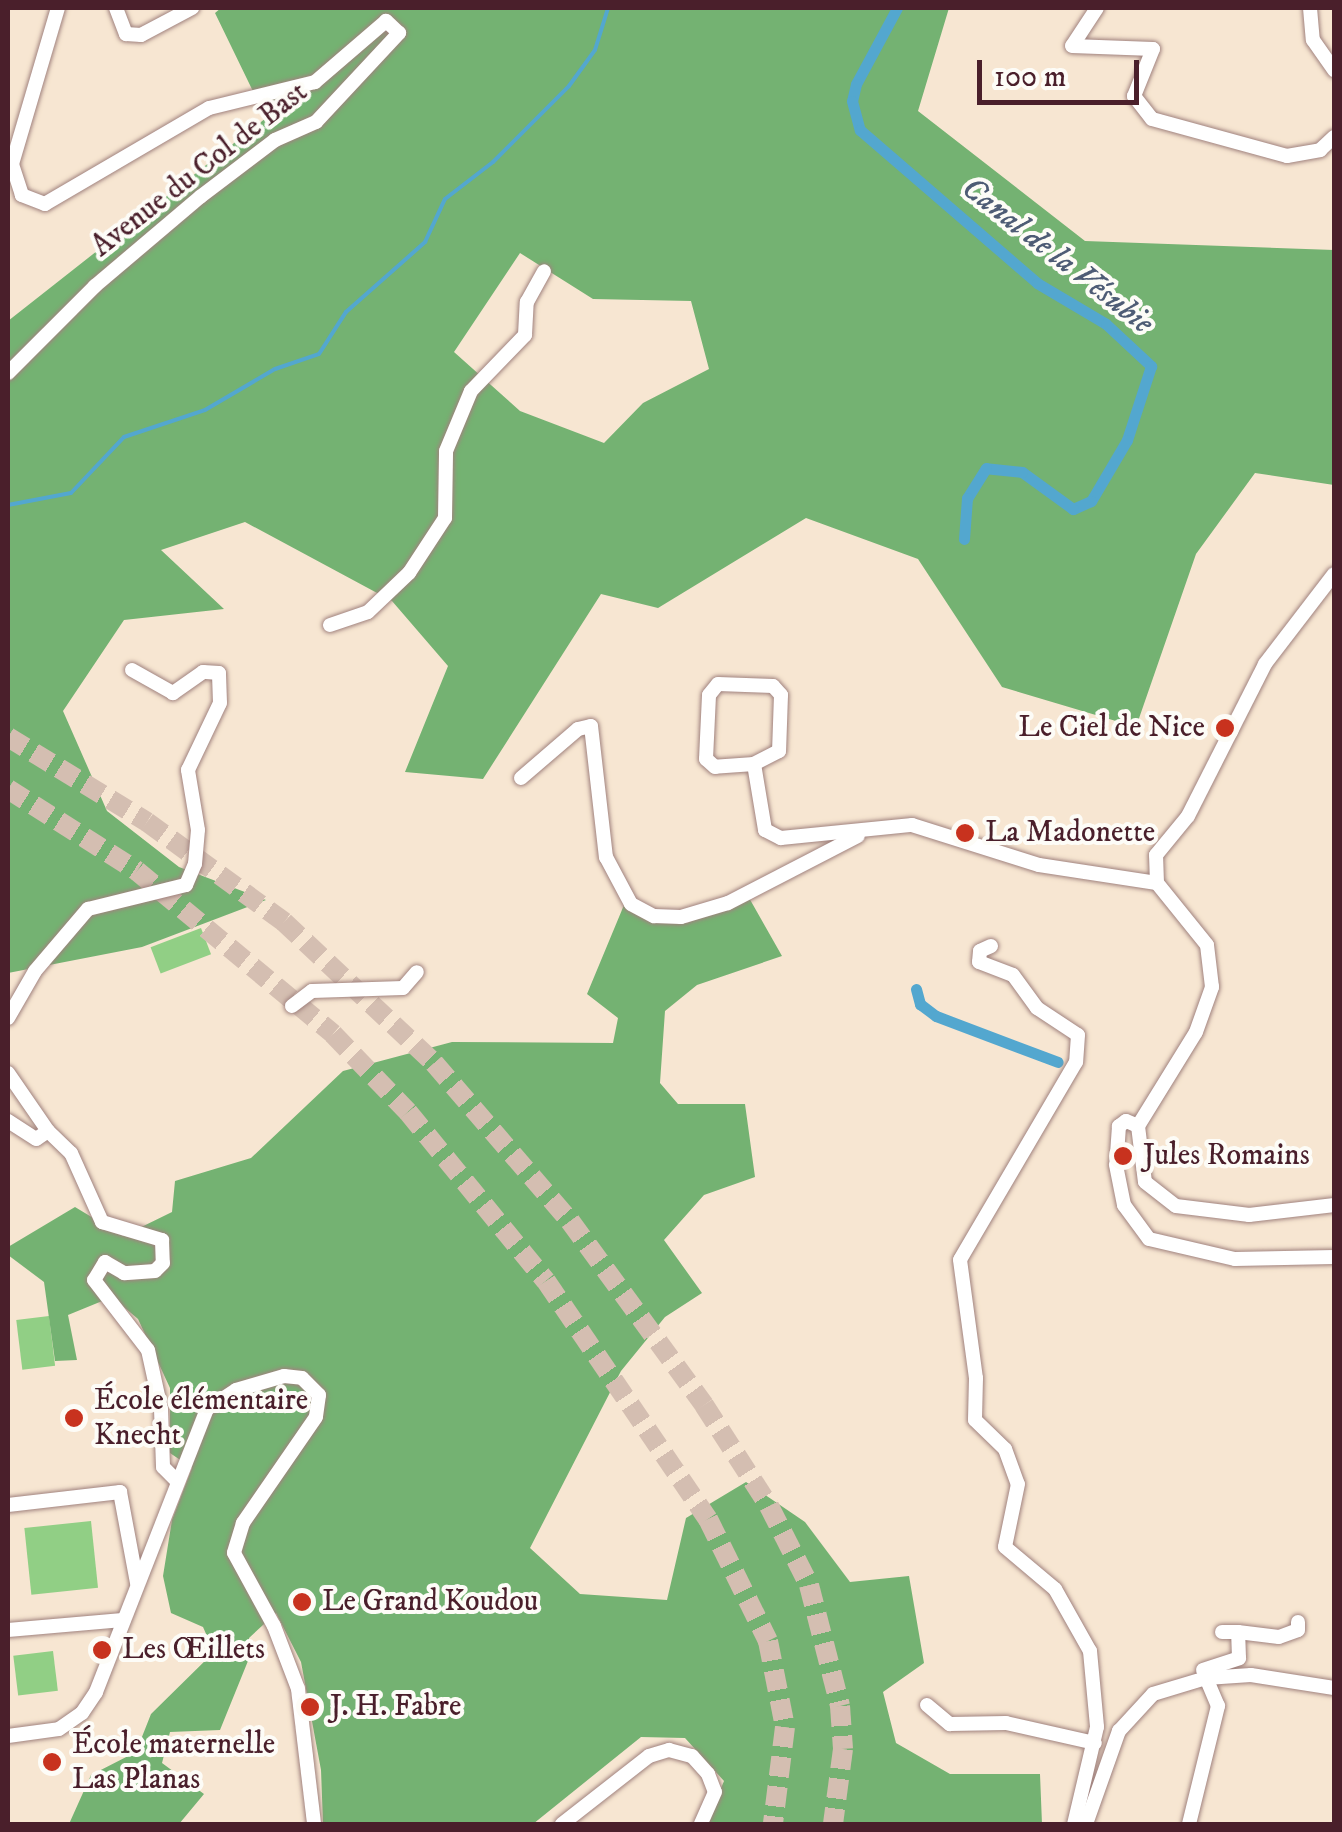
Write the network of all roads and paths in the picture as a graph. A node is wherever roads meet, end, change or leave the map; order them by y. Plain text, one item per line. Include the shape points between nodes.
1 (58, 8) edge
2 (116, 8) edge
3 (192, 8) edge
4 (1097, 8) edge
5 (1310, 8) edge
6 (1334, 70) edge
7 (1334, 137) edge
8 (544, 271) dead end
9 (8, 374) edge
10 (1334, 574) edge
11 (330, 625) dead end
12 (132, 670) dead end
13 (754, 764) junction
14 (521, 778) dead end
15 (871, 830) junction
16 (1158, 883) junction
17 (991, 946) dead end
18 (417, 972) dead end
19 (292, 1006) dead end
20 (8, 1018) edge
21 (8, 1073) edge
22 (8, 1121) edge
23 (1138, 1126) junction
24 (48, 1131) junction
25 (1334, 1205) edge
26 (1334, 1257) edge
27 (176, 1480) junction
28 (8, 1505) edge
29 (137, 1582) junction
30 (123, 1620) junction
31 (1298, 1622) dead end
32 (8, 1630) edge
33 (1206, 1678) junction
34 (1334, 1688) edge
35 (1164, 1689) junction
36 (927, 1704) dead end
37 (8, 1736) edge
38 (1095, 1743) junction
39 (314, 1824) edge
40 (562, 1824) edge
41 (701, 1824) edge
42 (1074, 1824) edge
43 (1086, 1824) edge
44 (1189, 1824) edge

1 - 9 street, Avenue du Col de Bast via 12,164 22,195 45,204 209,108 314,82 386,21 399,33 316,122 275,140 200,197 96,286
2 - 3 street via 126,34 141,36
4 - 7 street via 1072,46 1154,49 1134,96 1140,112 1152,119 1288,156 1320,150
5 - 6 street via 1313,40
8 - 11 street via 527,302 525,335 471,391 446,451 446,518 410,573 368,612
10 - 16 street via 1265,664 1188,816 1156,855
12 - 20 street via 173,694 203,672 219,674 220,703 188,770 198,830 195,864 186,885 88,909 35,971
13 - 13 street via 715,767 706,759 709,695 718,684 773,686 781,695 779,751
13 - 15 street via 765,830 782,838
14 - 15 street via 578,729 591,726 606,857 631,904 654,916 681,917 728,904
15 - 16 street via 912,825 1039,865
16 - 23 street via 1201,932 1212,987 1204,1017
17 - 38 street via 980,951 980,962 1013,975 1037,1008 1078,1036 1076,1062 960,1260 975,1420 1014,1465 1017,1493 1005,1547 1054,1588 1086,1638
18 - 19 street via 403,988 312,991
21 - 24 street
22 - 24 street via 36,1139
23 - 25 street via 1144,1182 1176,1206 1248,1215
23 - 26 street via 1119,1126 1116,1165 1130,1218 1150,1239 1236,1258
24 - 27 street via 71,1153 102,1222 162,1240 163,1263 155,1271 124,1273 105,1262 94,1280 148,1350 161,1409 163,1467
27 - 29 street
27 - 39 street via 199,1420 225,1395 284,1376 316,1388 316,1417 243,1522 234,1553 293,1674
28 - 29 street via 120,1492
29 - 30 street
30 - 32 street
30 - 37 street via 82,1713 46,1735
31 - 35 street via 1298,1630 1279,1637 1230,1632 1242,1651 1231,1664 1178,1675
33 - 34 street via 1251,1675
33 - 35 street
33 - 44 street via 1218,1706
35 - 43 street via 1126,1717
36 - 38 street via 950,1724 1006,1723
38 - 42 street
40 - 41 street via 650,1756 669,1750 692,1756 708,1774 715,1792

